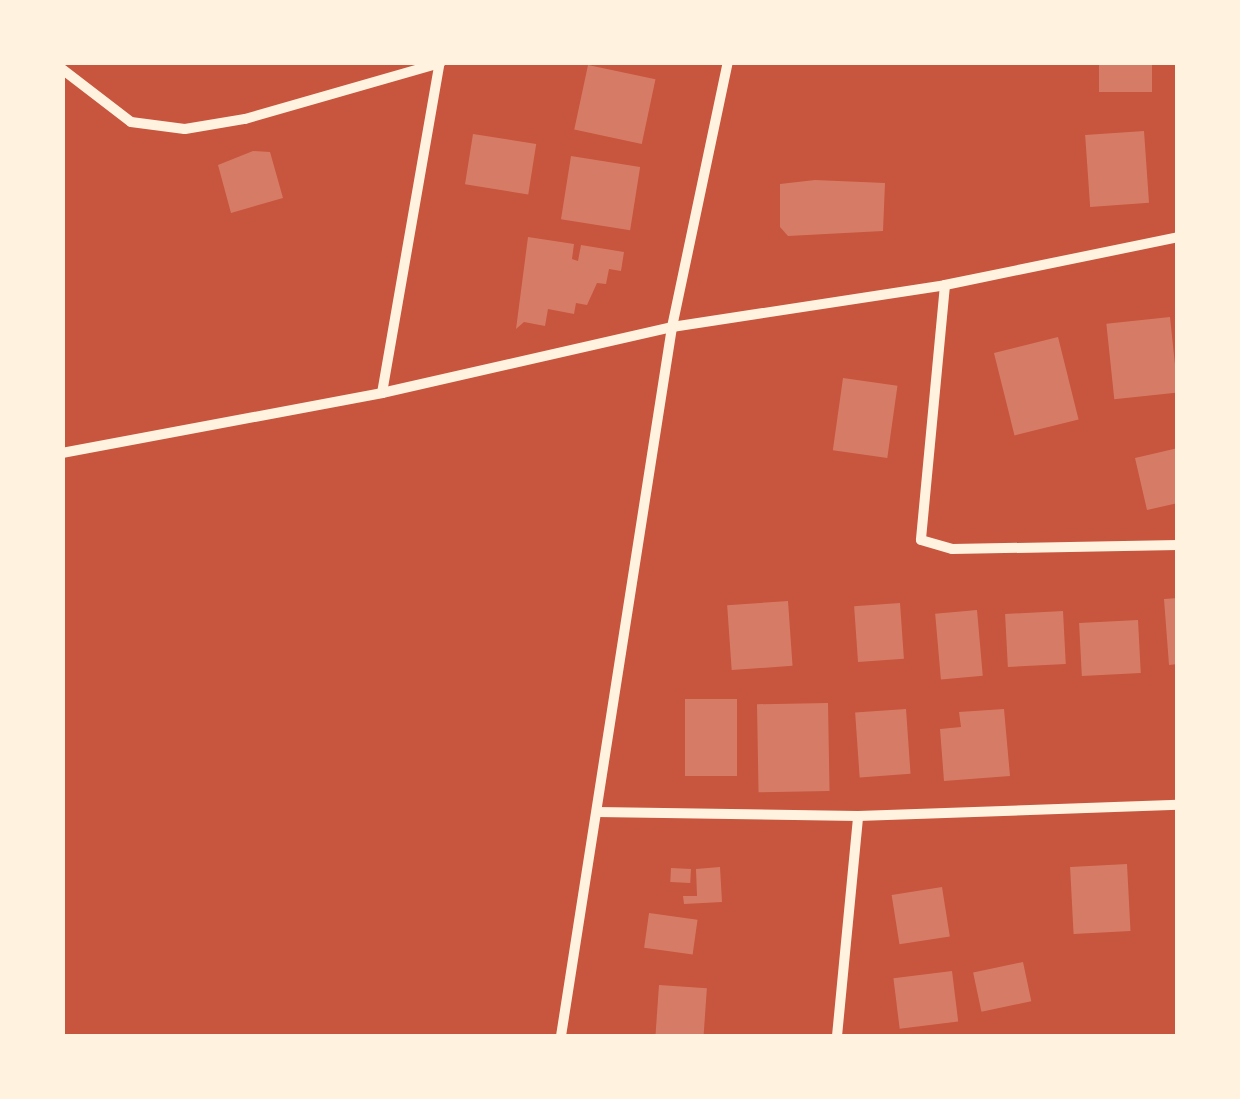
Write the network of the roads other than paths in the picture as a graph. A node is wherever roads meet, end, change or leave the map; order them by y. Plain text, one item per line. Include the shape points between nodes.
1 (728, 62) edge
2 (440, 63) edge
3 (62, 69) edge
4 (1178, 237) edge
5 (945, 286) junction
6 (672, 327) junction
7 (382, 393) junction
8 (62, 452) edge
9 (1178, 545) edge
10 (1178, 804) edge
11 (597, 812) junction
12 (858, 816) junction
13 (561, 1036) edge
14 (837, 1036) edge

1 - 6 street
2 - 3 street via 245,118 184,128 131,122
2 - 7 street
4 - 5 street
5 - 6 street
5 - 9 street via 922,540 952,549
6 - 7 street
6 - 11 street
7 - 8 street
10 - 12 street
11 - 12 street
11 - 13 street
12 - 14 street

